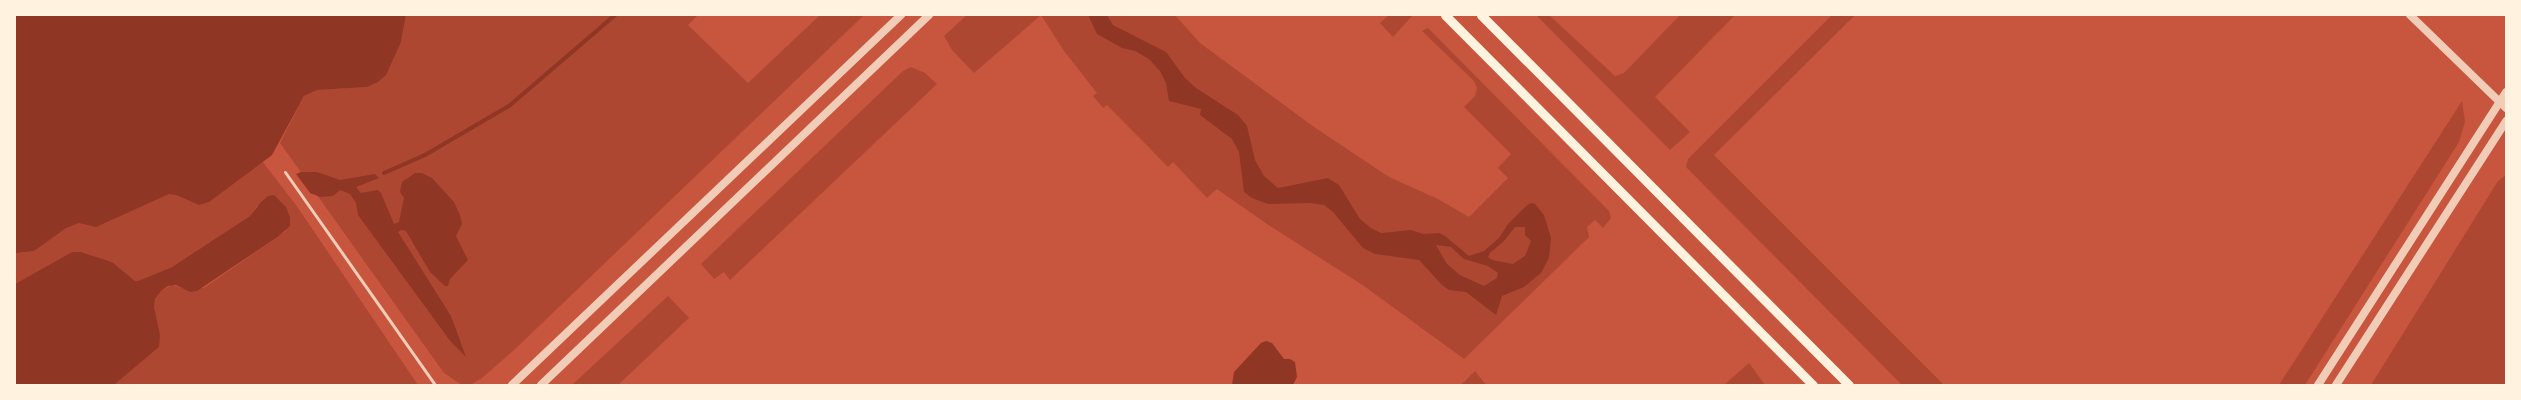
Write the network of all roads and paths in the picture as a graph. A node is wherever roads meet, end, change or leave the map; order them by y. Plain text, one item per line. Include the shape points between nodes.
1 (901, 15) edge
2 (929, 15) edge
3 (1445, 15) edge
4 (1481, 15) edge
5 (2410, 15) edge
6 (2506, 92) edge
7 (2500, 102) junction
8 (2506, 108) edge
9 (2506, 121) edge
10 (285, 172) dead end
11 (435, 385) edge
12 (512, 385) edge
13 (541, 385) edge
14 (1813, 385) edge
15 (1849, 385) edge
16 (2318, 385) edge
17 (2336, 385) edge

1 - 12 street
2 - 13 street
3 - 14 main road
4 - 15 main road
5 - 7 street
6 - 7 street
7 - 8 street
7 - 16 street
9 - 17 street
10 - 11 lane

